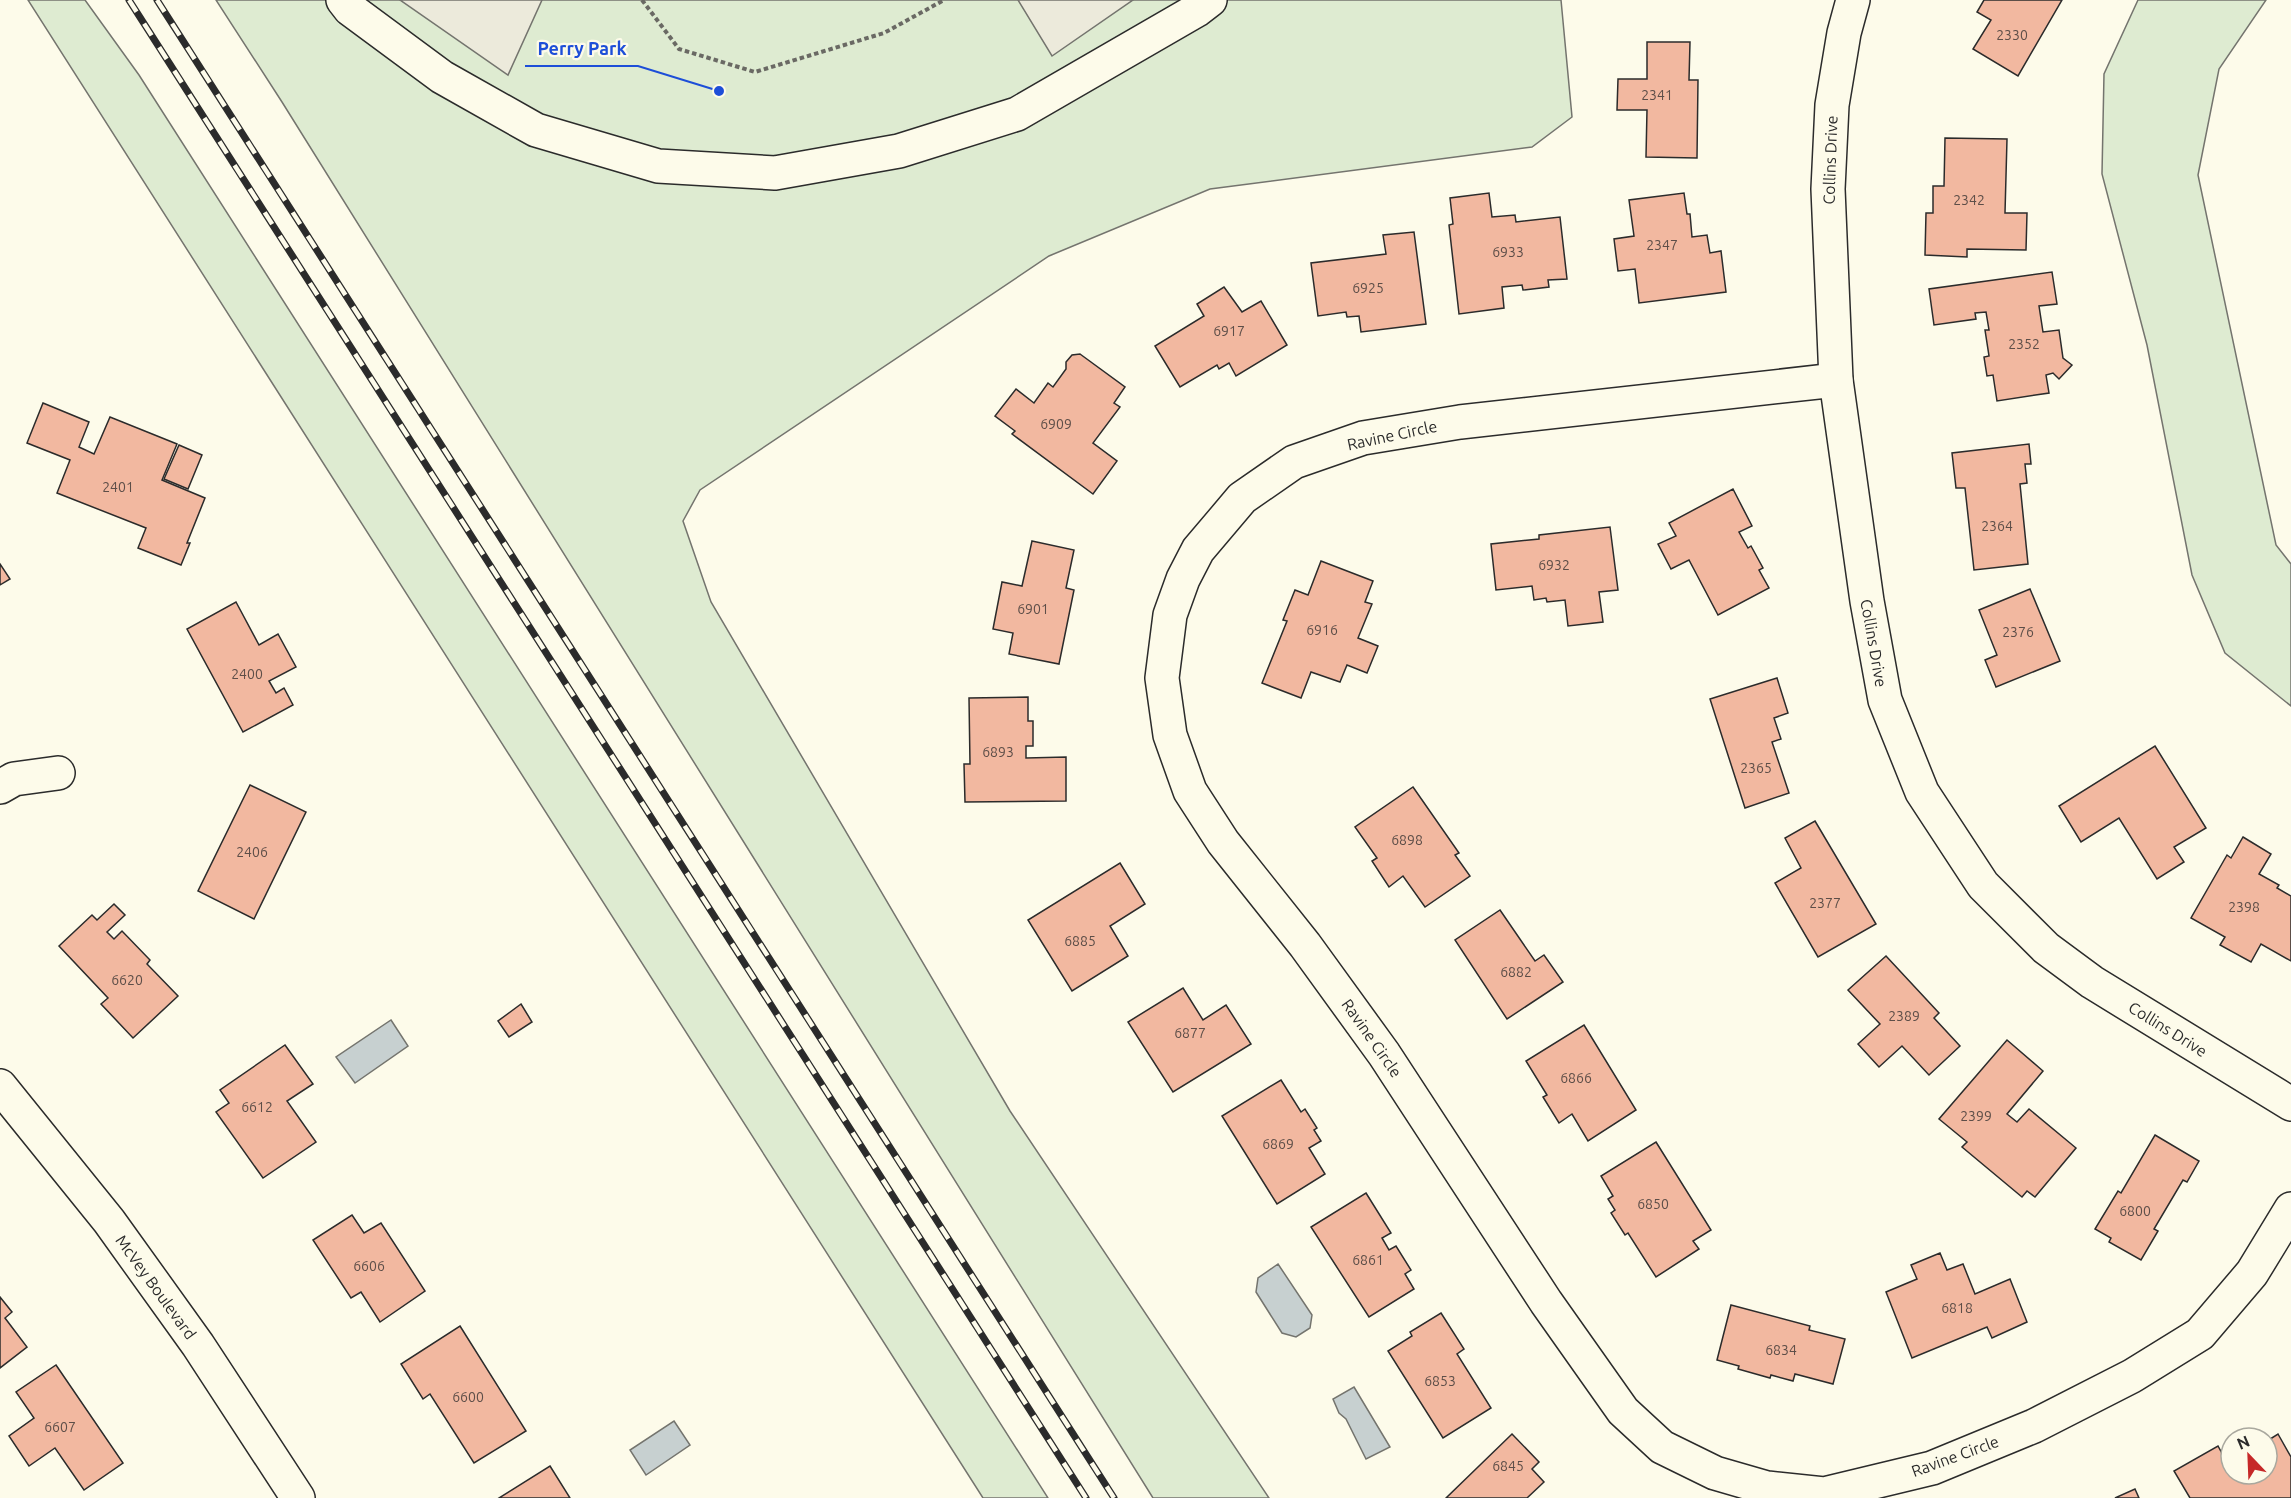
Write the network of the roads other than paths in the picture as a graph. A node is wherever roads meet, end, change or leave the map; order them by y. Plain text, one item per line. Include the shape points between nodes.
1 (343, 0) edge
2 (1210, 0) edge
3 (1853, 0) edge
4 (1836, 380) junction
5 (58, 773) dead end
6 (0, 787) edge
7 (0, 1086) edge
8 (2291, 1104) edge
9 (2291, 1209) edge
10 (298, 1498) edge

1 - 2 street via 442,77 536,130 658,166 775,173 899,151 1017,114
3 - 4 street, Collins Drive via 1832,105 1828,189
4 - 8 street, Collins Drive via 1866,601 1885,700 1922,792 1983,885 2046,948 2092,982
4 - 9 street, Ravine Circle via 1460,422 1363,438 1294,462 1242,498 1198,550 1170,615 1162,678 1170,735 1190,791 1223,842 1305,945 1384,1054 1546,1302 1623,1411 1662,1446 1715,1473 1767,1488 1824,1494 1932,1468 2034,1426 2132,1376 2200,1334 2252,1273
5 - 6 street via 14,779
7 - 10 street, McVey Boulevard via 110,1221 198,1345

